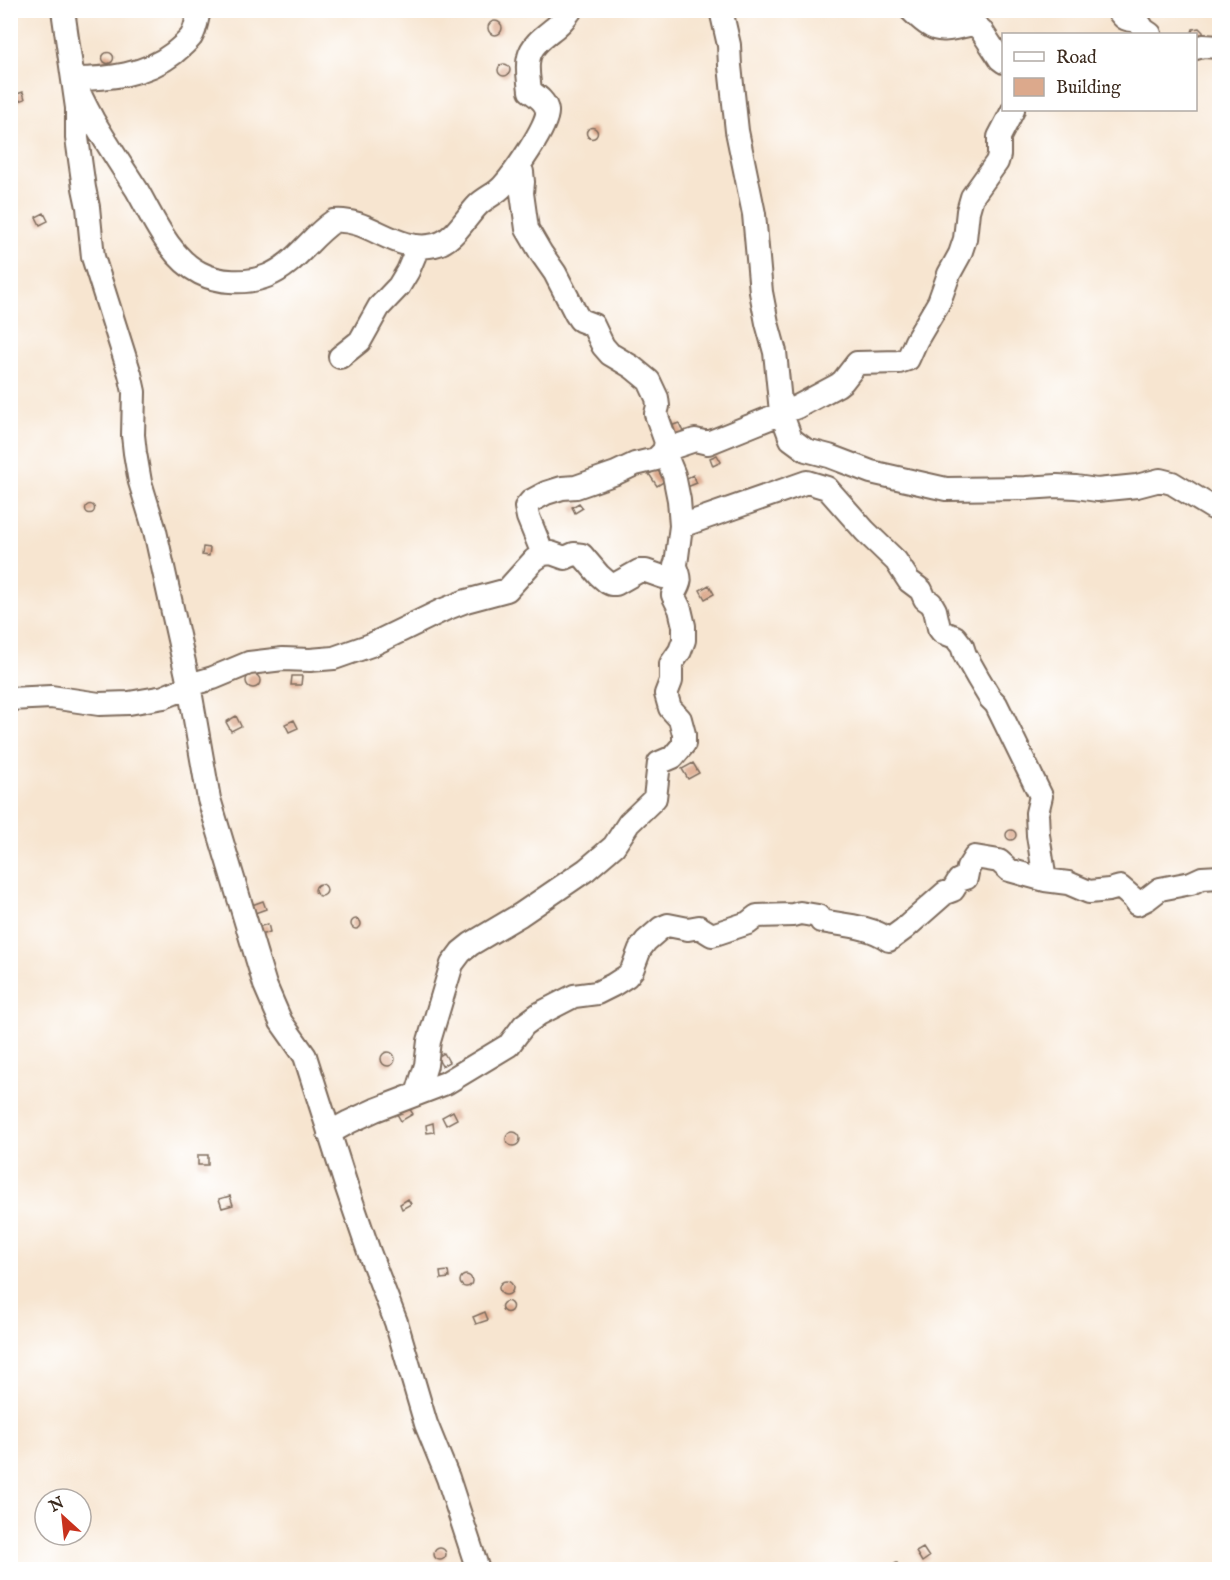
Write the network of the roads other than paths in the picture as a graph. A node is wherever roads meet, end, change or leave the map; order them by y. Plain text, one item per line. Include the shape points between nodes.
1 (63, 10) edge
2 (199, 10) edge
3 (571, 10) edge
4 (721, 10) edge
5 (911, 10) edge
6 (1118, 10) edge
7 (1148, 33) edge
8 (1220, 47) edge
9 (1197, 48) edge
10 (1002, 60) edge
11 (73, 79) junction
12 (1012, 111) edge
13 (519, 166) junction
14 (418, 247) junction
15 (340, 357) dead end
16 (781, 412) junction
17 (664, 451) junction
18 (1220, 508) edge
19 (681, 526) junction
20 (543, 554) junction
21 (675, 565) junction
22 (189, 685) junction
23 (10, 699) edge
24 (1220, 878) edge
25 (1044, 880) junction
26 (417, 1094) junction
27 (329, 1133) junction
28 (478, 1569) edge

1 - 11 street
2 - 11 street via 189,39 156,63 139,71
3 - 13 street via 529,55 530,91 543,100 548,111
4 - 16 street
5 - 10 street via 922,21 944,31 974,24
6 - 7 street via 1128,20 1138,21
8 - 9 street
11 - 14 street via 92,119 163,236 199,273 235,281 268,276 334,221 349,222
11 - 22 street via 93,257 130,374 140,482 155,531
12 - 16 street via 999,137 997,162 972,197 960,255 910,357 899,362 857,363 838,385
13 - 14 street via 502,186 477,205 451,237 440,244
13 - 17 street via 527,229 580,320 593,325 610,354 649,381 657,398 656,414 666,442
14 - 15 street via 399,286 379,307 360,341
16 - 17 street via 708,443 695,441
16 - 18 street via 791,439 806,450 871,472 945,489 1076,486 1097,490 1160,480
17 - 19 street via 674,475
17 - 20 street via 656,459 531,501 526,507 528,517
19 - 21 street
19 - 25 street via 807,482 827,488 921,590 935,610 939,628 956,637 996,704 1041,796 1037,813
20 - 21 street via 565,558 582,555 611,584 639,571 670,576
20 - 22 street via 507,590 458,604 352,652 334,658 249,663
21 - 26 street via 680,584 673,595 681,609 684,640 671,664 666,694 670,708 680,719 684,744 673,757 658,763 655,798 629,823 614,846 586,870 455,958
22 - 23 street via 164,697 121,704 51,697
22 - 27 street via 209,799 265,985 281,1022 305,1056
24 - 25 street via 1202,878 1160,889 1137,904 1120,887 1089,892 1068,883
25 - 26 street via 1009,870 999,861 975,857 966,878 889,940 865,929 800,913 757,916 712,935 699,927 664,926 640,949 627,976 597,993 574,996 539,1014 524,1025 509,1045 446,1083
26 - 27 street
27 - 28 street

